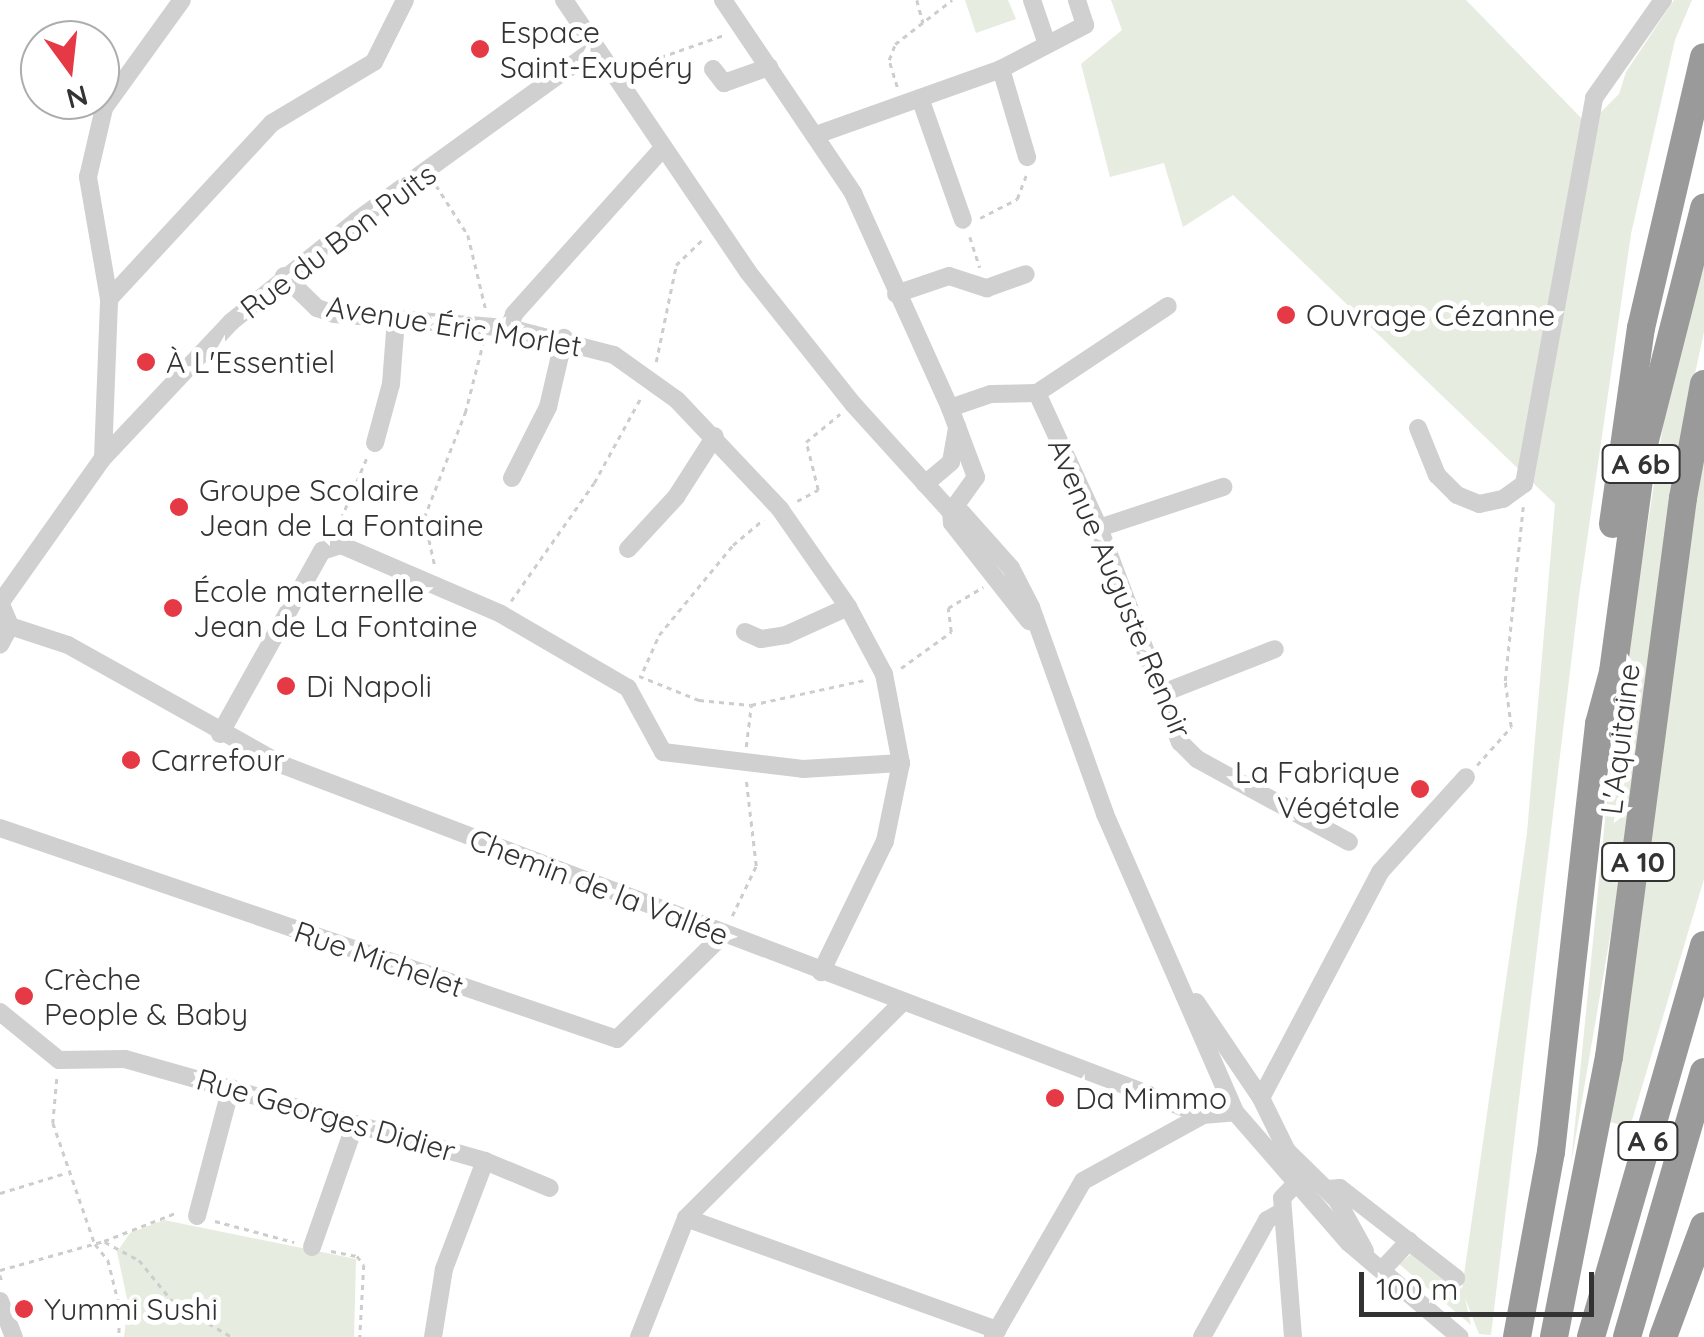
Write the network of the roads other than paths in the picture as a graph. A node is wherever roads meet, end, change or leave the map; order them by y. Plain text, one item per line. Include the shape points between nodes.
1 (182, 0) edge
2 (405, 0) edge
3 (564, 0) edge
4 (723, 0) edge
5 (1032, 0) edge
6 (1077, 0) edge
7 (1663, 0) edge
8 (1047, 44) junction
9 (596, 48) junction
10 (1704, 58) edge
11 (770, 67) junction
12 (712, 68) dead end
13 (1001, 69) junction
14 (911, 100) junction
15 (816, 135) junction
16 (661, 150) junction
17 (1027, 157) road end
18 (1704, 208) edge
19 (970, 225) road end
20 (1026, 274) dead end
21 (284, 276) junction
22 (896, 294) junction
23 (108, 300) junction
24 (1168, 306) dead end
25 (396, 319) junction
26 (509, 328) junction
27 (564, 338) junction
28 (1704, 384) edge
29 (1037, 393) junction
30 (950, 408) junction
31 (957, 426) junction
32 (1418, 428) dead end
33 (715, 436) junction
34 (375, 443) road end
35 (103, 458) junction
36 (512, 478) dead end
37 (926, 484) junction
38 (1222, 487) dead end
39 (951, 512) junction
40 (1099, 528) junction
41 (628, 549) dead end
42 (0, 602) edge
43 (848, 607) junction
44 (10, 626) junction
45 (1036, 629) junction
46 (744, 632) dead end
47 (0, 645) edge
48 (1274, 649) dead end
49 (1163, 693) junction
50 (1599, 724) junction
51 (220, 734) junction
52 (901, 764) junction
53 (1466, 777) road end
54 (0, 828) edge
55 (1349, 842) dead end
56 (723, 935) junction
57 (1704, 945) edge
58 (821, 972) junction
59 (1182, 982) junction
60 (901, 1004) junction
61 (0, 1012) edge
62 (1704, 1072) edge
63 (230, 1087) junction
64 (1261, 1097) junction
65 (1235, 1110) junction
66 (1203, 1115) junction
67 (355, 1124) junction
68 (485, 1160) junction
69 (1312, 1182) junction
70 (550, 1188) dead end
71 (1316, 1206) junction
72 (198, 1216) road end
73 (686, 1218) junction
74 (1284, 1218) junction
75 (1704, 1226) edge
76 (1409, 1241) junction
77 (312, 1247) road end
78 (1368, 1256) junction
79 (1382, 1270) junction
80 (1456, 1278) dead end
81 (0, 1301) edge
82 (995, 1334) edge
83 (14, 1337) edge
84 (433, 1337) edge
85 (640, 1337) edge
86 (1202, 1337) edge
87 (1293, 1337) edge
88 (1460, 1337) edge
89 (1517, 1337) edge
90 (1554, 1337) edge
91 (1591, 1337) edge
92 (1627, 1337) edge
93 (1664, 1337) edge

1 - 23 street via 104,108 88,178
2 - 23 street via 374,62 272,123
3 - 9 street
4 - 11 street
5 - 8 street
6 - 8 street via 1086,24
7 - 32 street via 1594,98 1524,484 1480,504 1457,495 1436,475
8 - 13 street
9 - 16 street
9 - 21 street, Rue du Bon Puits
10 - 50 highway via 1642,328 1592,679
11 - 12 street via 724,82
11 - 15 street
13 - 14 street
13 - 17 street
14 - 15 street
14 - 19 street
15 - 22 street via 853,194
16 - 26 street via 514,314
16 - 37 street via 853,404
18 - 50 highway, A 6b via 1644,444 1613,672
20 - 22 street via 987,288 949,276
21 - 25 street, Avenue Éric Morlet via 317,308
21 - 35 street, Rue du Bon Puits
22 - 30 street
23 - 35 street
24 - 29 street
25 - 26 street, Avenue Éric Morlet
25 - 34 street via 391,384
26 - 27 street, Avenue Éric Morlet
27 - 33 street, Avenue Éric Morlet via 614,355 650,378
27 - 36 street via 553,394
28 - 90 highway, L'Aquitaine / A 10 via 1683,498 1610,1057
29 - 30 street via 991,394
29 - 40 street, Avenue Auguste Renoir
30 - 31 street
31 - 37 street via 951,462
31 - 39 street via 976,476
33 - 41 street via 676,497
33 - 43 street, Avenue Éric Morlet via 780,509
35 - 42 street, Rue du Bon Puits
37 - 39 street
38 - 40 street
39 - 45 street via 952,523
39 - 45 street via 962,512 1011,568
40 - 49 street, Avenue Auguste Renoir
42 - 44 street
43 - 46 street via 786,635 760,639
43 - 52 street, Avenue Éric Morlet via 884,674
44 - 47 street
44 - 51 street, Chemin de la Vallée via 68,645
45 - 59 street via 1105,814
48 - 49 street
49 - 55 street, Avenue Auguste Renoir via 1180,742 1197,758
50 - 89 highway, A 6b via 1551,1152
51 - 52 street via 322,551 332,545 431,580 628,688 663,752 744,766
51 - 56 street, Chemin de la Vallée via 283,765
52 - 58 street, Avenue Éric Morlet via 885,840
53 - 64 street via 1380,872
54 - 56 street, Rue Michelet via 618,1040
56 - 58 street, Chemin de la Vallée
57 - 91 highway, A 6
58 - 60 street, Chemin de la Vallée
59 - 64 street
59 - 65 street
60 - 66 street, Chemin de la Vallée
60 - 73 street
61 - 63 street, Rue Georges Didier via 59,1060 125,1059
62 - 92 highway, A 6
63 - 67 street, Rue Georges Didier
63 - 72 street
64 - 65 street via 1245,1089
64 - 65 street via 1260,1113
64 - 69 street
65 - 66 street
65 - 69 street
66 - 82 street via 1083,1181
67 - 68 street, Rue Georges Didier
67 - 77 street
68 - 70 street
68 - 84 street, Rue Georges Didier via 444,1268
69 - 71 street
69 - 71 street
69 - 74 street via 1282,1198
69 - 76 street via 1340,1188
69 - 78 street
71 - 74 street
71 - 78 street
73 - 82 street
73 - 85 street
74 - 86 street via 1267,1220
74 - 87 street
75 - 93 highway
76 - 79 street
76 - 80 street
78 - 79 street
79 - 88 street
81 - 83 street

